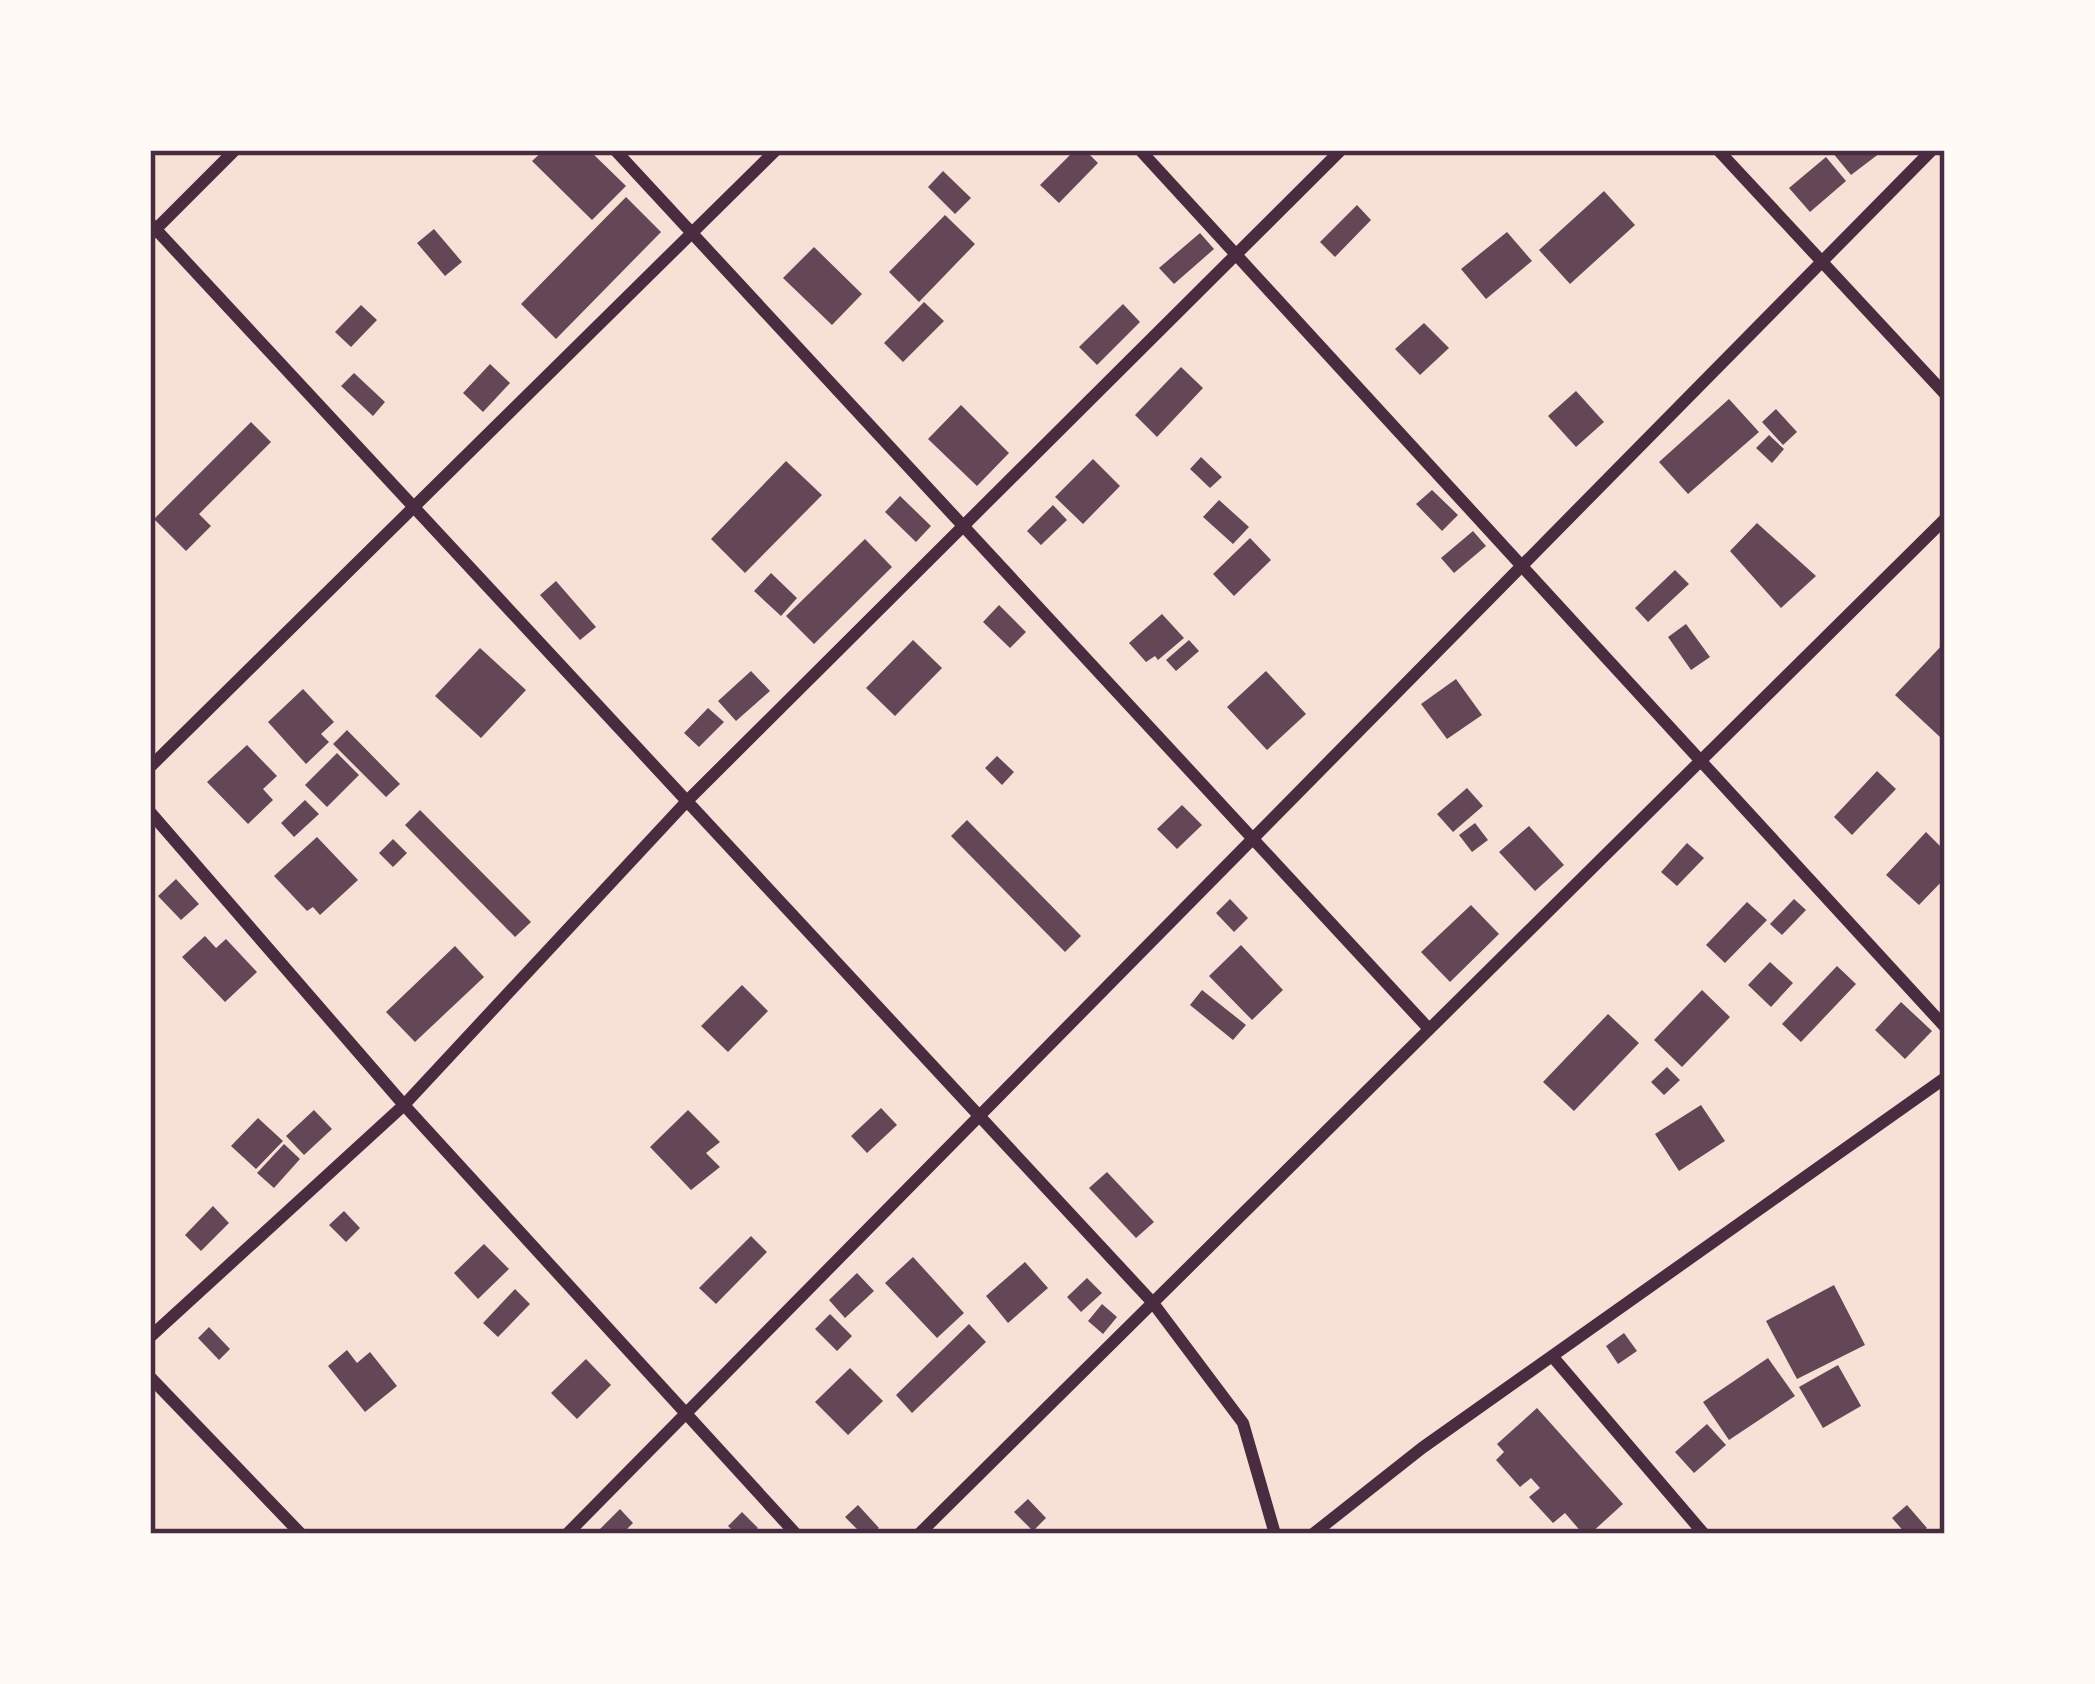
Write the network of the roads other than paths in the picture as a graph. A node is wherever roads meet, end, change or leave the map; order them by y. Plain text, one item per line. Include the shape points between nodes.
1 (235, 150) edge
2 (615, 150) edge
3 (776, 150) edge
4 (1140, 150) edge
5 (1341, 150) edge
6 (1718, 150) edge
7 (1932, 150) edge
8 (152, 229) edge
9 (692, 233) junction
10 (1236, 255) junction
11 (1822, 261) junction
12 (1945, 394) edge
13 (414, 508) junction
14 (1945, 519) edge
15 (964, 526) junction
16 (1522, 565) junction
17 (1700, 760) junction
18 (150, 767) edge
19 (687, 801) junction
20 (150, 812) edge
21 (1254, 837) junction
22 (1945, 1028) edge
23 (1429, 1029) junction
24 (1945, 1078) edge
25 (404, 1105) junction
26 (980, 1114) junction
27 (1153, 1303) junction
28 (150, 1337) edge
29 (1552, 1356) junction
30 (150, 1377) edge
31 (687, 1412) junction
32 (301, 1534) edge
33 (567, 1534) edge
34 (796, 1534) edge
35 (919, 1534) edge
36 (1275, 1534) edge
37 (1313, 1534) edge
38 (1704, 1534) edge

1 - 8 street
2 - 9 street
3 - 9 street
4 - 10 street
5 - 10 street
6 - 11 street
7 - 11 street
8 - 13 street
9 - 13 street
9 - 15 street
10 - 15 street
10 - 16 street
11 - 12 street
11 - 16 street
13 - 18 street
13 - 19 street
14 - 17 street
15 - 19 street
15 - 21 street
16 - 17 street
16 - 21 street
17 - 22 street
17 - 23 street
19 - 25 street
19 - 26 street
20 - 25 street
21 - 23 street
21 - 26 street
23 - 27 street
24 - 29 street
25 - 28 street
25 - 31 street
26 - 27 street
26 - 31 street
27 - 35 street
27 - 36 street via 1244,1423
29 - 37 street
29 - 38 street
30 - 32 street
31 - 33 street
31 - 34 street

